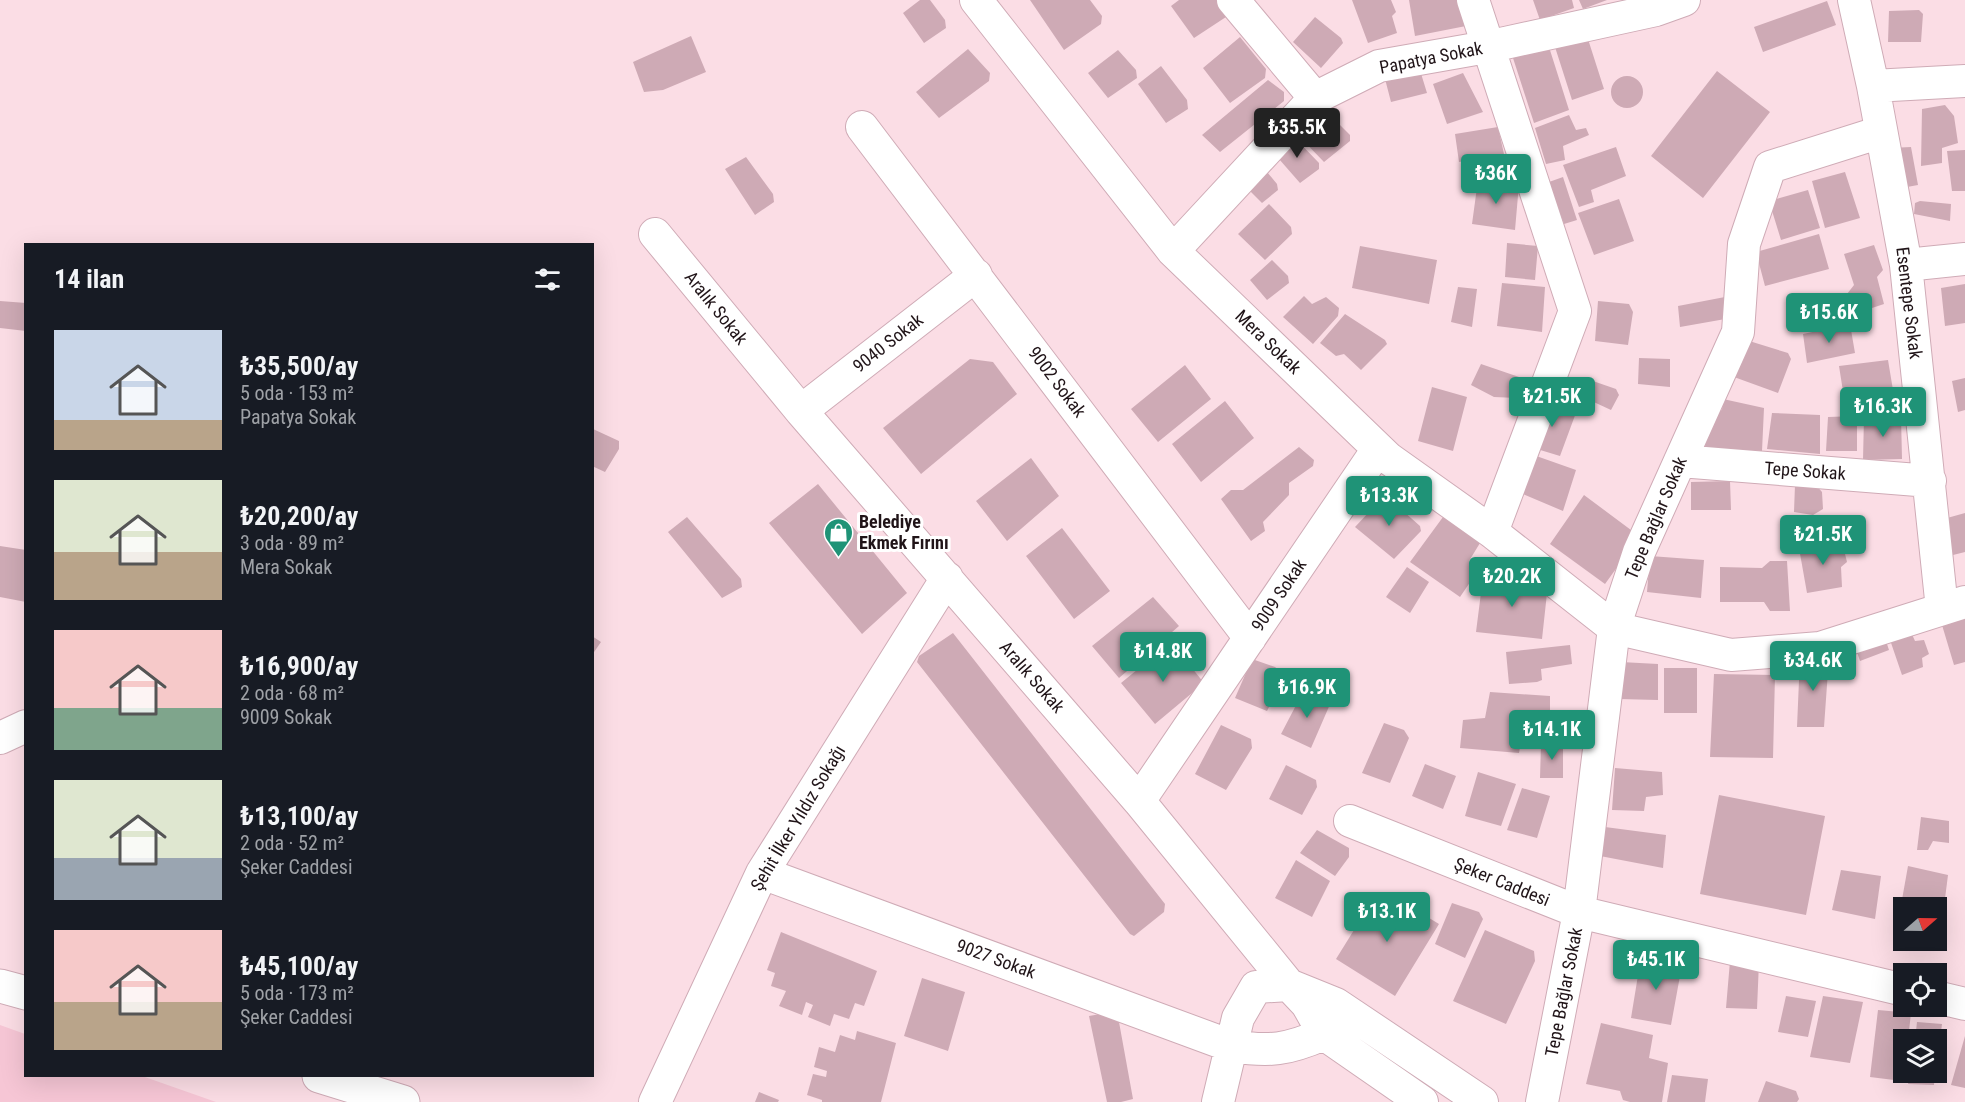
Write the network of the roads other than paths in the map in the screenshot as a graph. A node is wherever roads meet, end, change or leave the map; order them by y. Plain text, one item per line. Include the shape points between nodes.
1 (976, 0) edge
2 (1233, 0) edge
3 (1473, 0) edge
4 (1684, 0) edge
5 (1854, 0) edge
6 (1487, 47) junction
7 (1965, 81) edge
8 (1873, 86) junction
9 (1315, 98) junction
10 (862, 126) dead end
11 (1881, 132) junction
12 (655, 234) dead end
13 (1173, 251) junction
14 (1965, 259) edge
15 (1906, 265) junction
16 (976, 275) junction
17 (801, 411) junction
18 (1378, 449) junction
19 (1680, 462) junction
20 (1930, 481) junction
21 (1492, 532) junction
22 (947, 578) junction
23 (1954, 606) edge
24 (1614, 628) junction
25 (1250, 638) junction
26 (24, 727) edge
27 (0, 738) edge
28 (1139, 801) junction
29 (1350, 821) dead end
30 (762, 873) junction
31 (1579, 912) junction
32 (1289, 985) junction
33 (0, 986) edge
34 (1893, 987) edge
35 (24, 992) edge
36 (1947, 1000) edge
37 (1965, 1004) edge
38 (1324, 1034) junction
39 (1231, 1046) junction
40 (321, 1077) edge
41 (1547, 1101) edge
42 (403, 1102) edge
43 (656, 1102) edge
44 (1218, 1102) edge
45 (1422, 1102) edge
46 (1482, 1102) edge

1 - 13 street, Mera Sokak
2 - 9 street
3 - 6 street
4 - 6 street, Papatya Sokak via 1656,10
5 - 8 street, Esentepe Sokak
6 - 9 street, Papatya Sokak via 1379,66
6 - 21 street via 1575,311
7 - 8 street
8 - 11 street, Esentepe Sokak
9 - 13 street, Papatya Sokak
10 - 16 street, 9002 Sokak
11 - 15 street, Esentepe Sokak
11 - 19 street, Tepe Bağlar Sokak via 1770,167 1744,244 1738,332
12 - 17 street, Aralık Sokak
13 - 18 street, Mera Sokak
14 - 15 street
15 - 20 street, Esentepe Sokak
16 - 17 street, 9040 Sokak
16 - 25 street, 9002 Sokak
17 - 22 street, Aralık Sokak
18 - 21 street, Mera Sokak
18 - 25 street, 9009 Sokak
19 - 20 street, Tepe Sokak
19 - 24 street, Tepe Bağlar Sokak via 1639,552
20 - 23 street, Esentepe Sokak
21 - 24 street, Mera Sokak
22 - 28 street, Aralık Sokak
22 - 30 street, Şehit İlker Yıldız Sokağı
23 - 24 street via 1820,648 1731,655
24 - 31 street, Tepe Bağlar Sokak
25 - 28 street, 9009 Sokak
26 - 27 street
28 - 32 street, Aralık Sokak
29 - 31 street, Şeker Caddesi
30 - 39 street, 9027 Sokak
30 - 43 street, Şehit İlker Yıldız Sokağı
31 - 34 street, Şeker Caddesi
31 - 41 street, Tepe Bağlar Sokak
32 - 38 street, Aralık Sokak via 1307,1005
32 - 39 street via 1256,987 1238,1018
32 - 46 street via 1336,1004
33 - 35 street
36 - 37 street
38 - 39 street, 9027 Sokak via 1298,1045 1262,1051
38 - 45 street, Aralık Sokak
39 - 44 street
40 - 42 street

